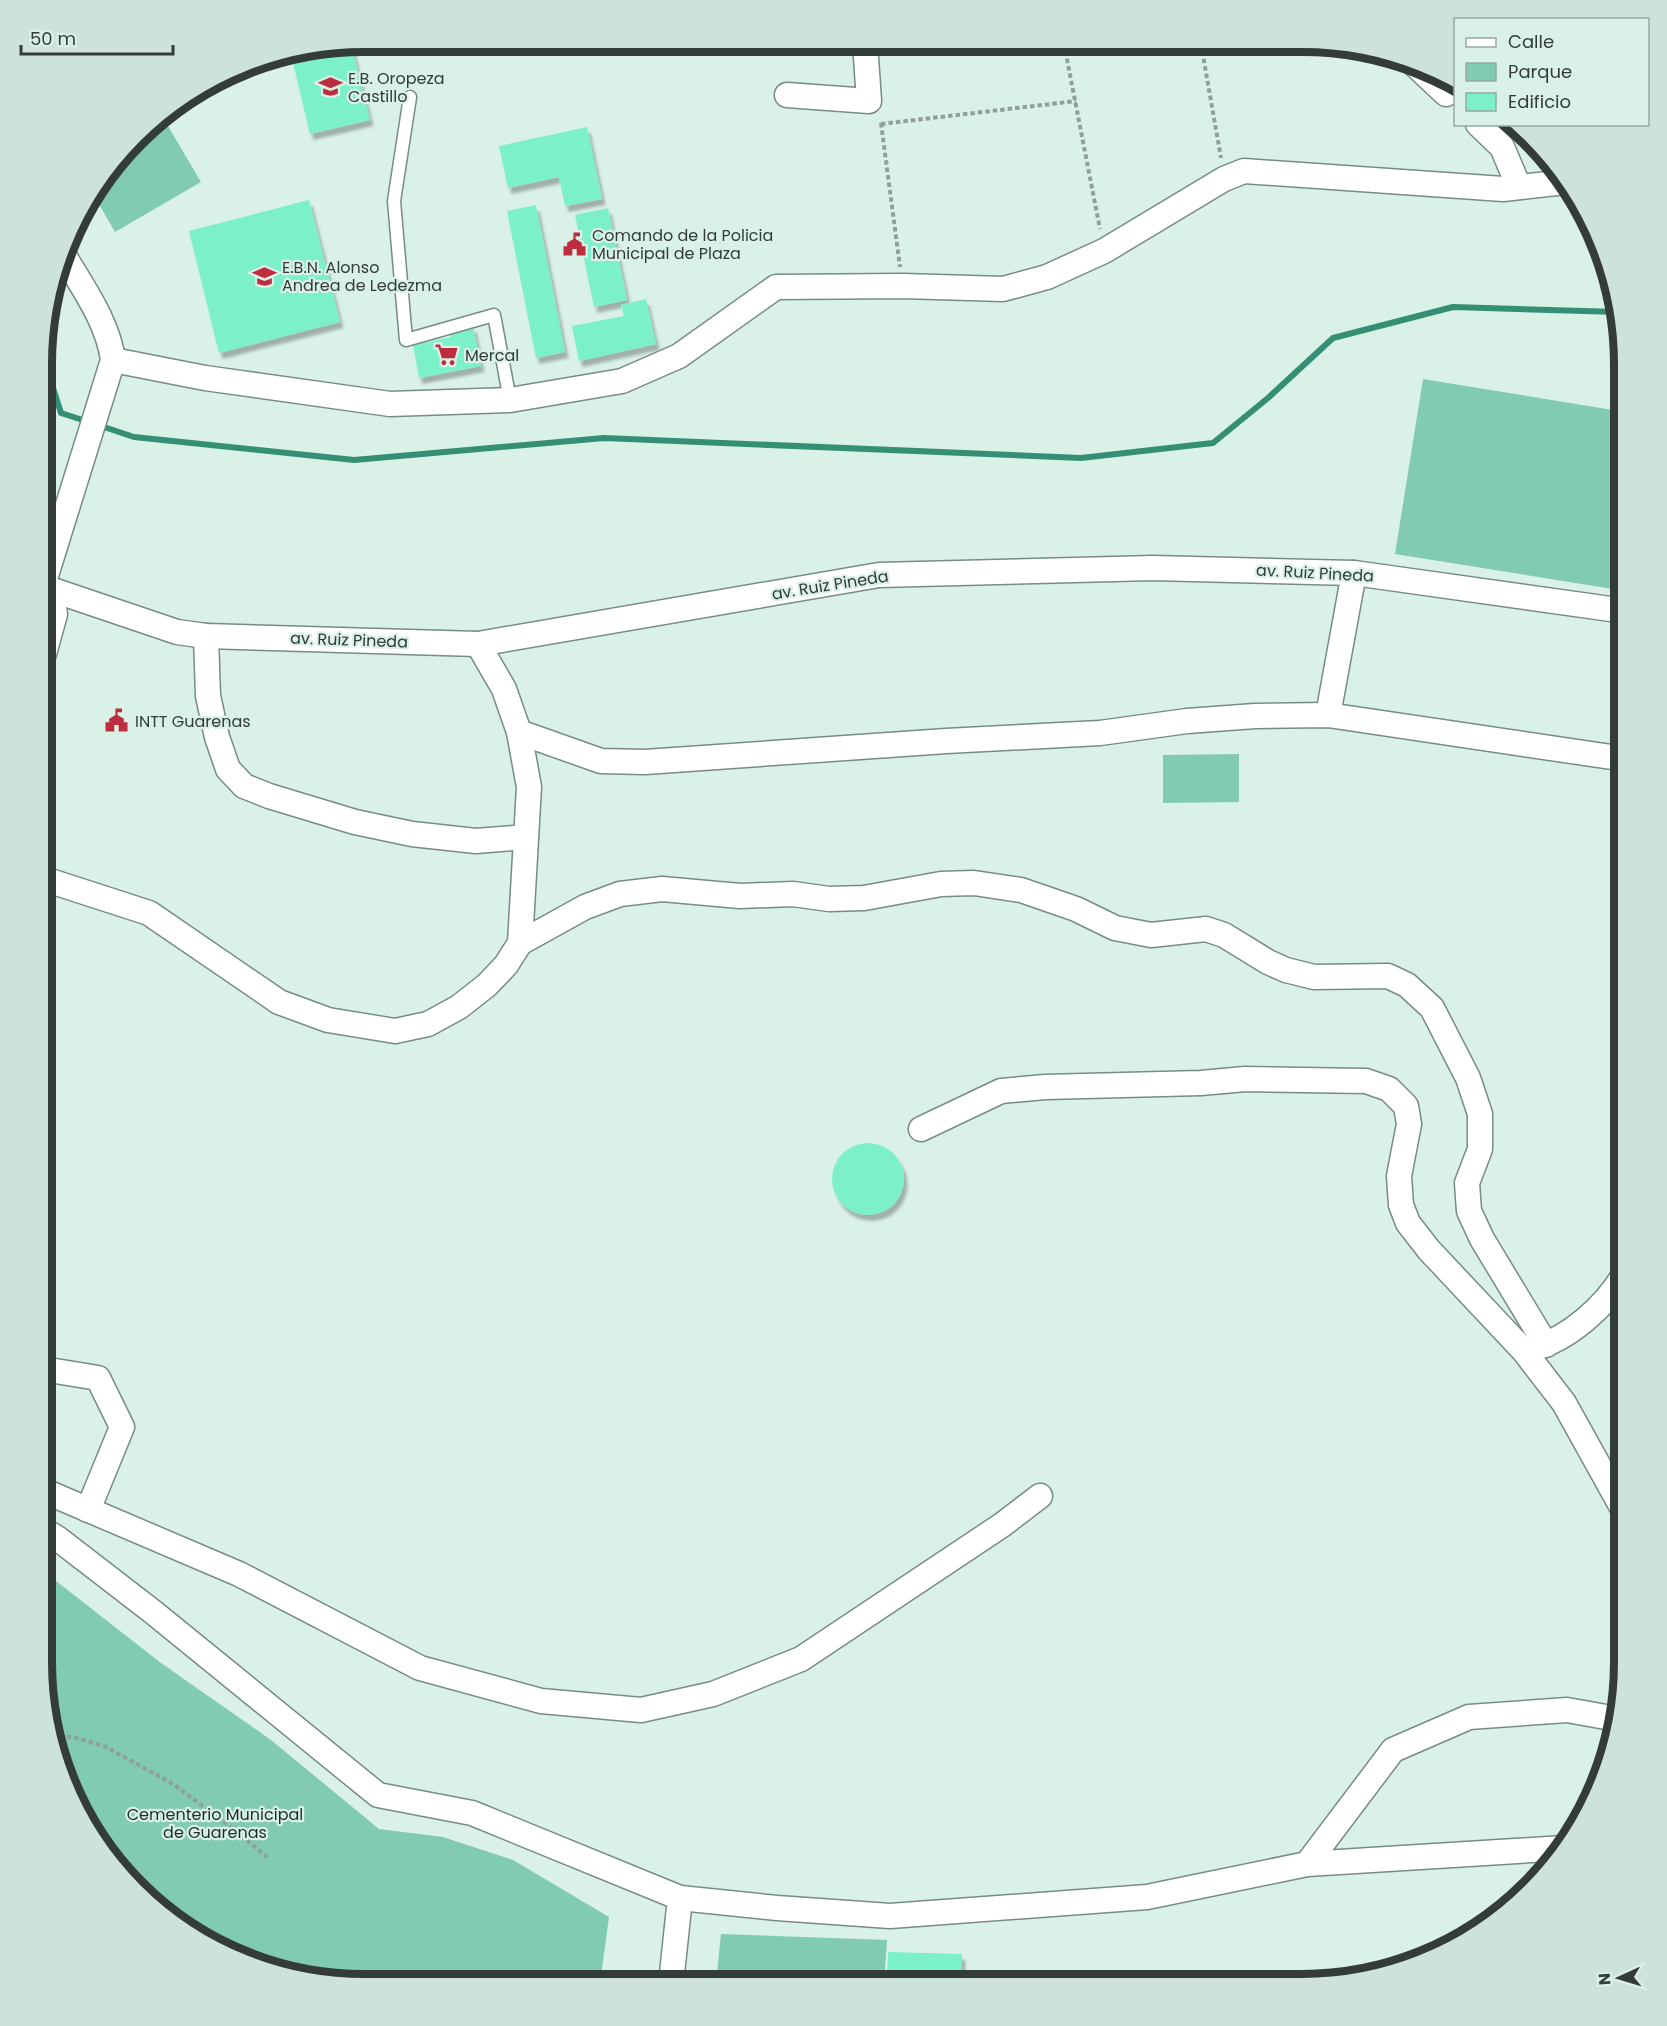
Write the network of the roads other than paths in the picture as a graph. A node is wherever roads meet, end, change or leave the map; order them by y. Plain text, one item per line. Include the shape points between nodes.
1 (866, 52) edge
2 (787, 95) dead end
3 (410, 97) dead end
4 (1480, 126) edge
5 (1556, 183) edge
6 (1519, 187) junction
7 (69, 264) edge
8 (113, 360) junction
9 (510, 400) junction
10 (52, 556) edge
11 (1354, 573) junction
12 (52, 591) edge
13 (52, 600) edge
14 (1614, 609) edge
15 (52, 625) edge
16 (207, 636) junction
17 (478, 644) junction
18 (1328, 715) junction
19 (519, 732) junction
20 (1614, 757) edge
21 (526, 837) junction
22 (52, 882) edge
23 (520, 943) junction
24 (921, 1129) dead end
25 (1614, 1291) edge
26 (1535, 1348) junction
27 (52, 1370) edge
28 (1614, 1493) edge
29 (52, 1494) edge
30 (1040, 1496) dead end
31 (88, 1510) junction
32 (52, 1535) edge
33 (1609, 1718) edge
34 (1552, 1849) edge
35 (1307, 1864) junction
36 (680, 1898) junction
37 (672, 1974) edge

1 - 2 street via 869,101
3 - 9 lane via 394,201 406,339 494,315
4 - 6 street via 1502,147
5 - 6 street
6 - 9 street via 1244,171 1047,278 1002,289 776,287 679,356 622,381
7 - 8 street via 102,323
8 - 9 street via 205,378 390,404
8 - 10 street
11 - 14 street, av. Ruiz Pineda
11 - 17 street, av. Ruiz Pineda via 1153,568 879,575
11 - 18 street
12 - 16 street, av. Ruiz Pineda via 177,632
13 - 15 street
16 - 17 street, av. Ruiz Pineda
16 - 21 street via 208,696 217,737 228,769 244,786 355,822 412,834 476,841
17 - 19 street via 504,689
18 - 19 street via 1255,716 1100,733 645,762 601,760
18 - 20 street
19 - 21 street via 530,788
21 - 23 street
22 - 23 street via 149,913 279,1002 328,1020 395,1031 428,1024 459,1007 506,965
23 - 26 street via 585,907 620,894 662,889 829,899 974,883 1021,890 1115,928 1151,935 1206,929 1224,934 1268,962 1305,975 1388,976 1407,986 1432,1008 1468,1078 1480,1114 1480,1149 1467,1183 1469,1211
24 - 26 street via 1001,1091 1045,1087 1245,1079 1366,1081 1389,1089 1406,1106 1409,1124 1399,1176 1401,1205 1408,1223 1429,1250
25 - 26 street via 1579,1324
26 - 28 street
27 - 31 street via 98,1378 122,1427
29 - 31 street
30 - 31 street via 1002,1526 801,1659 713,1694 641,1710 541,1701 420,1668 238,1574
32 - 36 street via 378,1795 472,1813
33 - 35 street via 1567,1710 1469,1717 1393,1750
34 - 35 street
35 - 36 street via 1147,1897 890,1916
36 - 37 street

